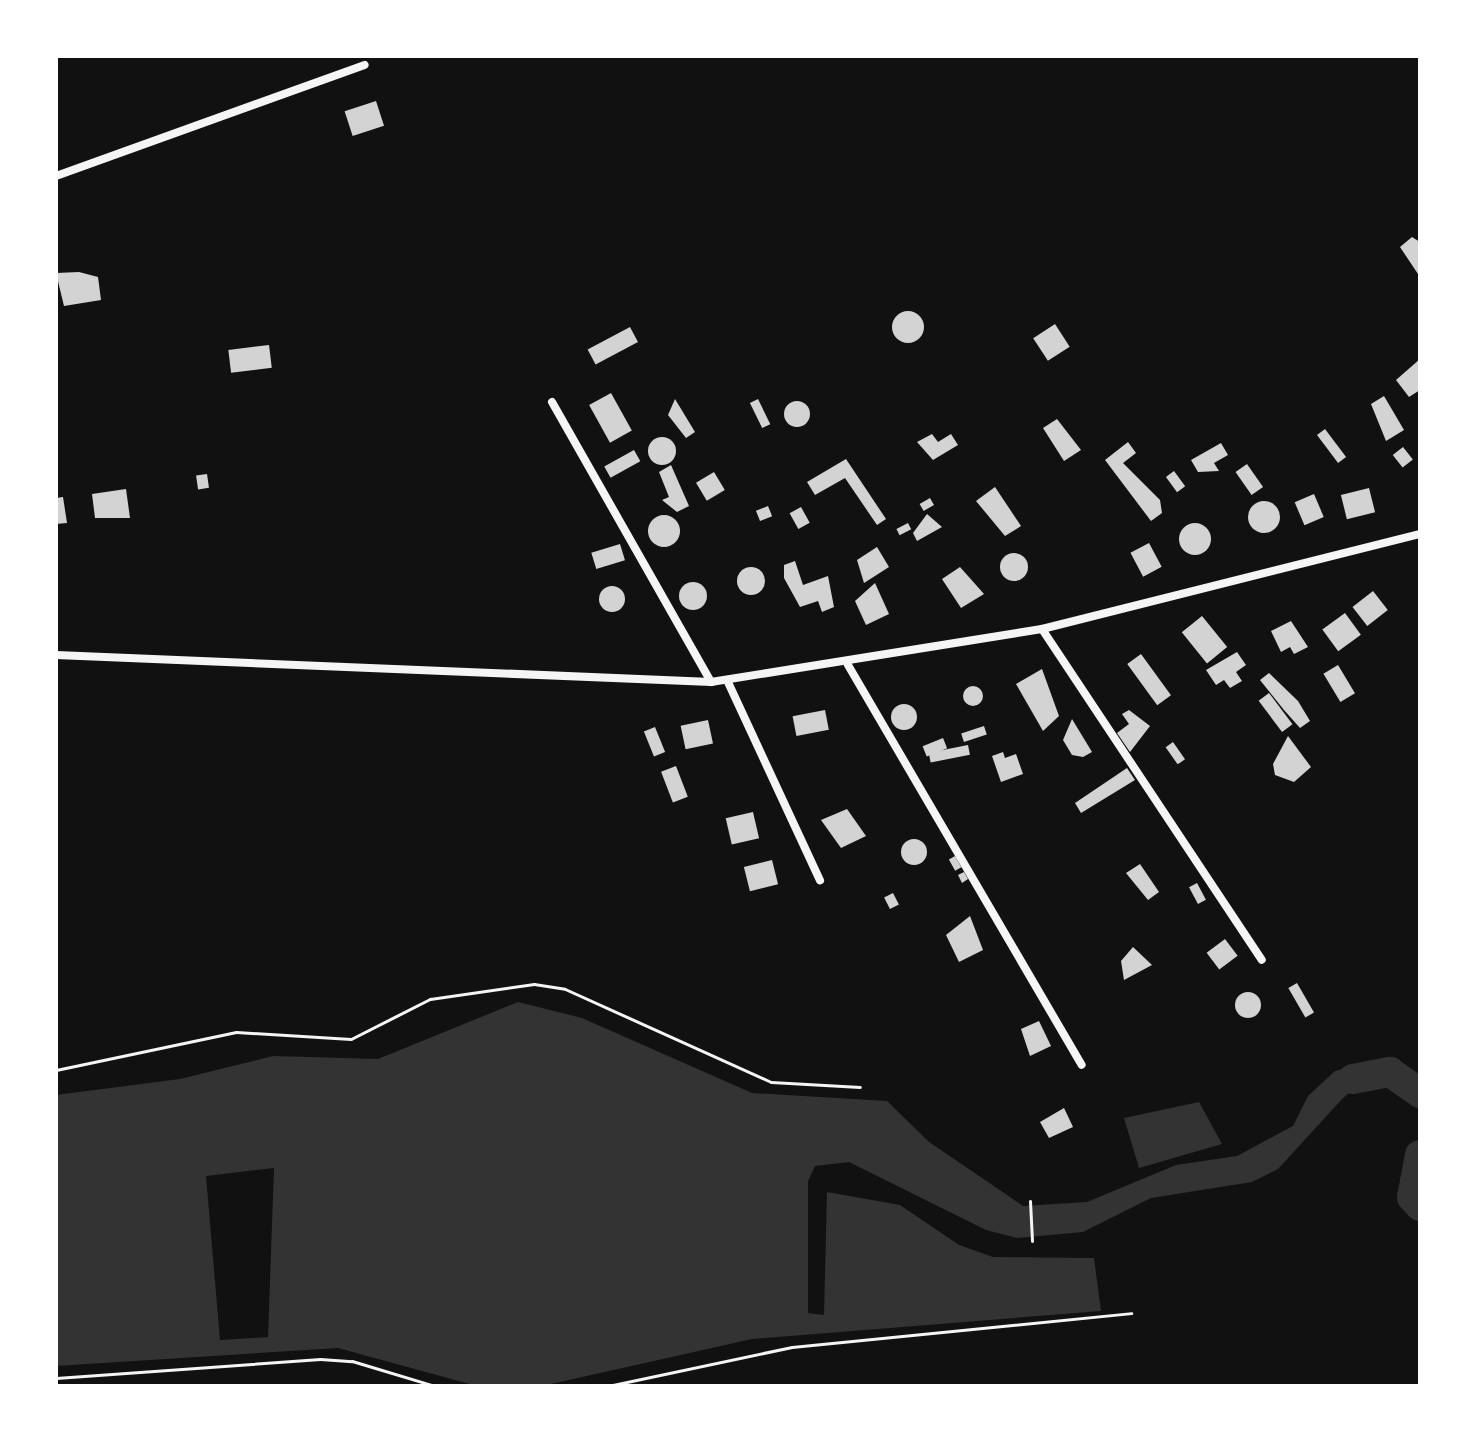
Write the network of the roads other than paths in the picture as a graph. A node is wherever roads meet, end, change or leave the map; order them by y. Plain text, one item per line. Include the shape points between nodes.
1 (365, 65) dead end
2 (56, 176) edge
3 (552, 402) dead end
4 (1420, 534) edge
5 (1042, 629) junction
6 (56, 655) edge
7 (848, 665) junction
8 (727, 680) junction
9 (711, 682) junction
10 (820, 880) dead end
11 (1262, 960) dead end
12 (1082, 1065) dead end

1 - 2 street
3 - 9 street
4 - 5 street
5 - 7 street
5 - 11 street
6 - 9 street
7 - 8 street
7 - 12 street
8 - 9 street
8 - 10 street

